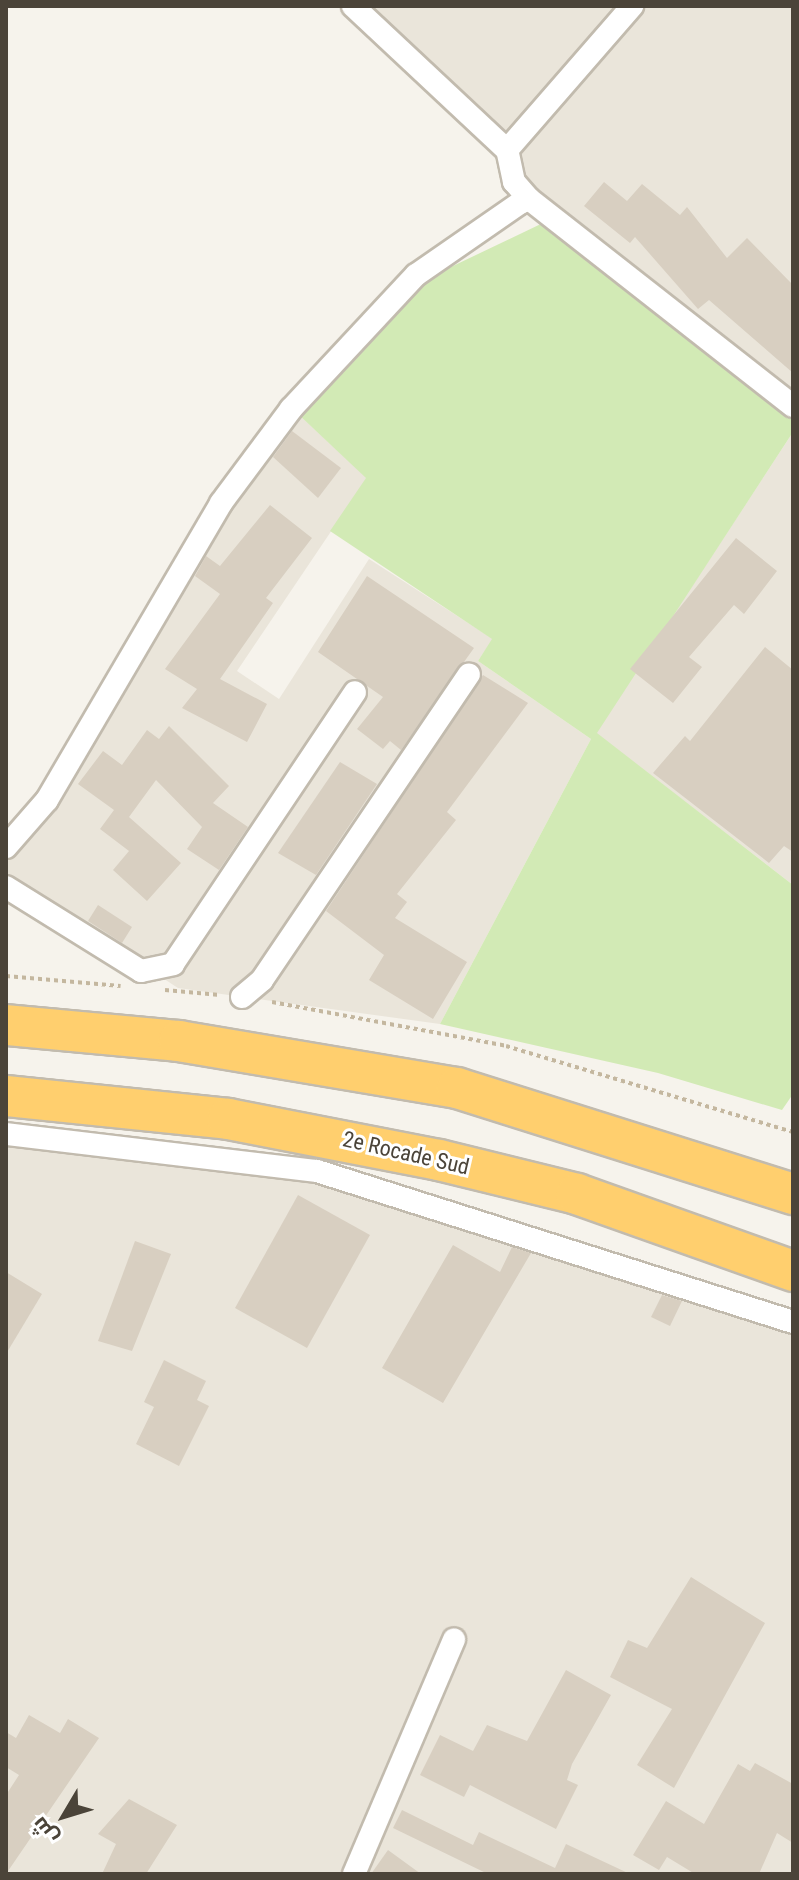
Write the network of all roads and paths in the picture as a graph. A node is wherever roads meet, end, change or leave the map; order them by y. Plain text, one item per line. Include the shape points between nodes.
1 (353, 6) edge
2 (632, 6) edge
3 (507, 150) junction
4 (529, 199) junction
5 (793, 406) edge
6 (469, 674) dead end
7 (355, 692) dead end
8 (6, 847) edge
9 (6, 887) edge
10 (6, 976) edge
11 (132, 987) dead end
12 (147, 989) dead end
13 (242, 997) junction
14 (6, 1025) edge
15 (6, 1096) edge
16 (793, 1132) edge
17 (6, 1134) edge
18 (793, 1194) edge
19 (793, 1271) edge
20 (793, 1322) edge
21 (454, 1639) dead end
22 (354, 1874) edge

1 - 3 street
2 - 3 street
3 - 4 street via 514,182
4 - 5 street
4 - 8 street via 416,275 291,409 221,503 47,800
6 - 13 street via 262,980
7 - 9 street via 173,964 141,971
10 - 11 path
12 - 13 path
13 - 16 path via 506,1046
14 - 18 highway via 179,1041 457,1088
15 - 19 highway, 2e Rocade Sud via 213,1117 439,1160 577,1194
17 - 20 street via 317,1171
21 - 22 street

